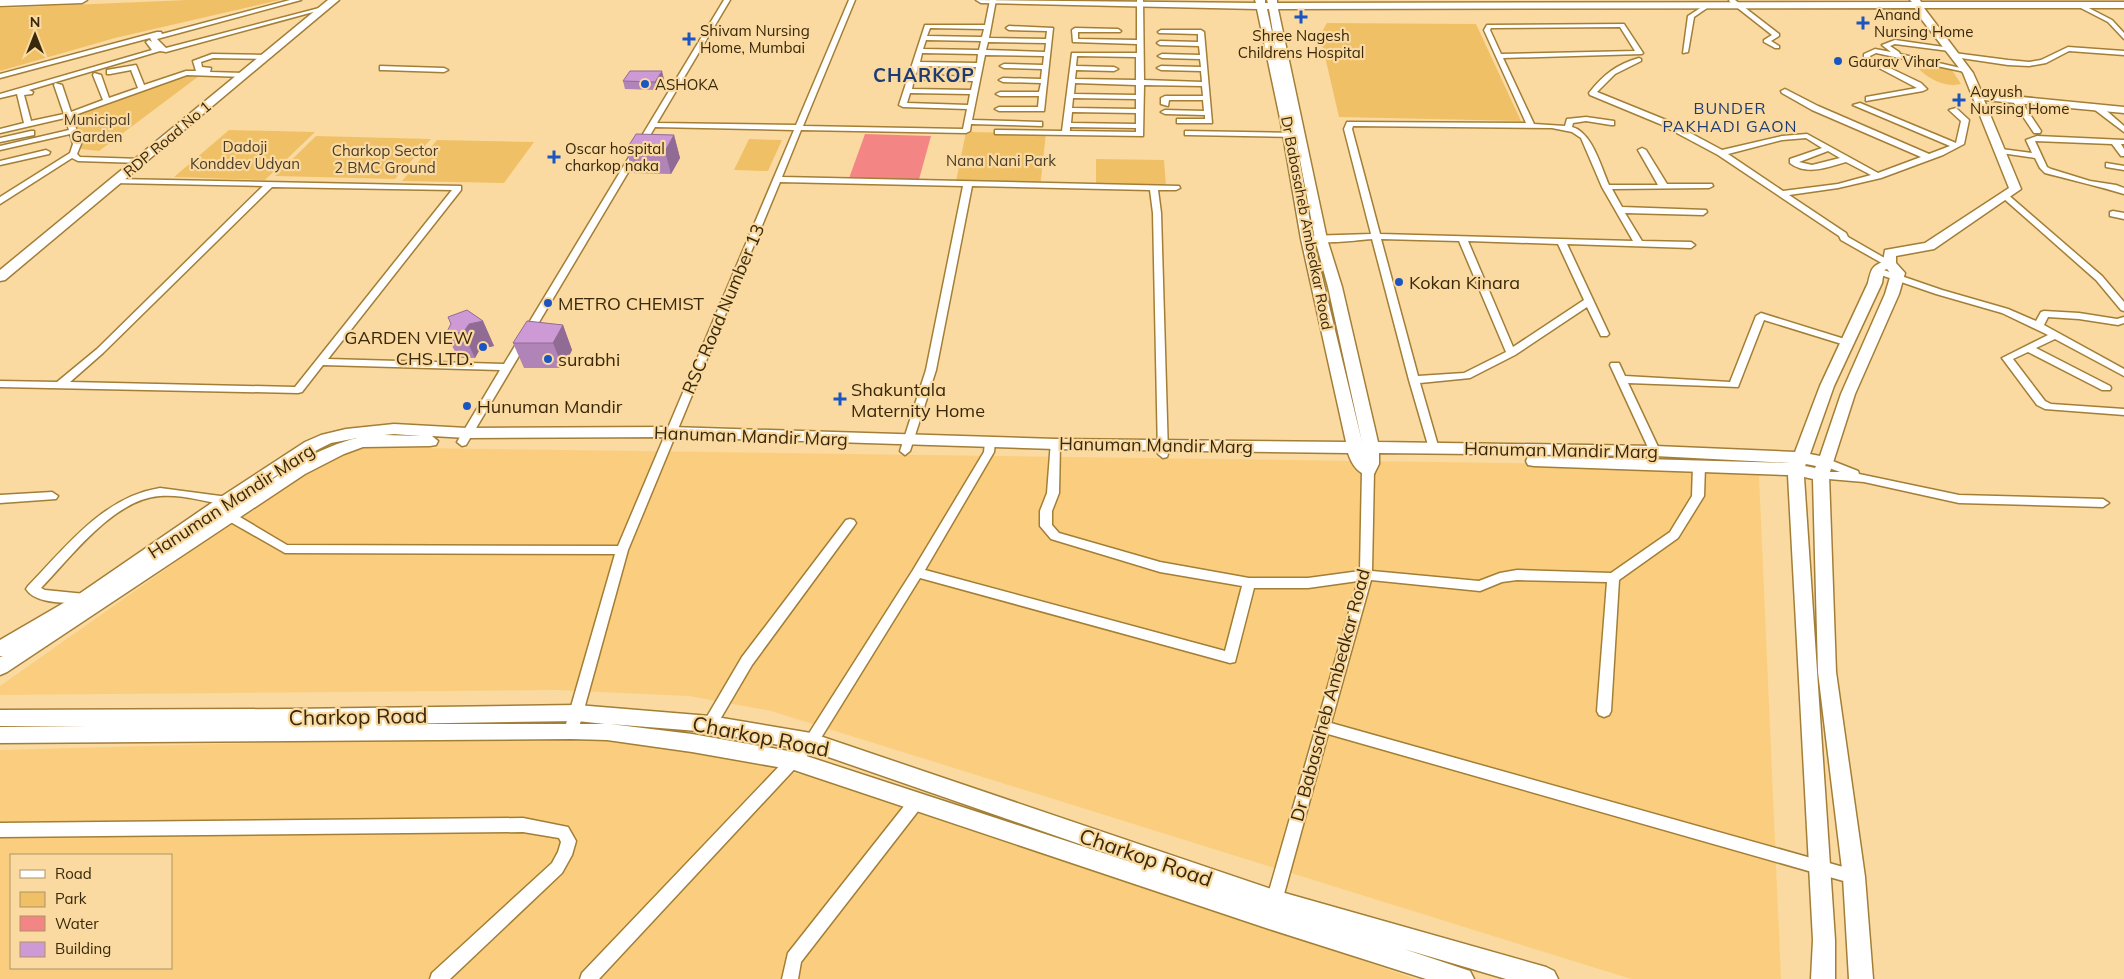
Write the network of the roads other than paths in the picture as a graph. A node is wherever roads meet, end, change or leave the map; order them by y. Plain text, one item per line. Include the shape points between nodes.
1 (82, 0) edge
2 (284, 0) edge
3 (298, 0) edge
4 (334, 0) edge
5 (727, 0) edge
6 (852, 0) edge
7 (981, 0) edge
8 (993, 0) edge
9 (1194, 0) edge
10 (2105, 0) edge
11 (1140, 1) edge
12 (1156, 1) edge
13 (1267, 2) edge
14 (1396, 2) edge
15 (1587, 2) edge
16 (1665, 2) edge
17 (0, 3) edge
18 (1918, 3) edge
19 (1735, 4) junction
20 (2124, 5) edge
21 (1707, 6) junction
22 (2079, 6) junction
23 (325, 8) junction
24 (263, 9) junction
25 (225, 19) junction
26 (2110, 21) junction
27 (274, 22) junction
28 (2124, 22) edge
29 (987, 27) junction
30 (1009, 28) dead end
31 (1118, 30) dead end
32 (235, 32) junction
33 (1161, 32) dead end
34 (2124, 36) edge
35 (146, 37) junction
36 (923, 38) junction
37 (985, 40) junction
38 (1049, 41) junction
39 (1140, 42) junction
40 (1160, 43) dead end
41 (1201, 44) junction
42 (1777, 47) dead end
43 (919, 51) junction
44 (1686, 52) dead end
45 (1891, 52) junction
46 (982, 53) junction
47 (2124, 53) edge
48 (1047, 54) junction
49 (1140, 55) junction
50 (1949, 55) junction
51 (1162, 56) dead end
52 (1498, 56) junction
53 (266, 57) junction
54 (1202, 57) junction
55 (72, 60) dead end
56 (1639, 60) dead end
57 (61, 63) dead end
58 (915, 64) junction
59 (980, 65) junction
60 (1004, 66) dead end
61 (1046, 66) junction
62 (383, 68) dead end
63 (1072, 68) junction
64 (1161, 68) dead end
65 (1114, 69) dead end
66 (1203, 69) junction
67 (444, 70) dead end
68 (1965, 70) junction
69 (83, 72) junction
70 (229, 72) dead end
71 (72, 75) junction
72 (97, 75) junction
73 (244, 75) junction
74 (0, 76) edge
75 (911, 77) junction
76 (977, 79) junction
77 (1002, 80) dead end
78 (1044, 81) junction
79 (1071, 81) junction
80 (1140, 82) junction
81 (58, 84) junction
82 (1204, 84) junction
83 (142, 89) junction
84 (907, 91) junction
85 (1785, 91) dead end
86 (974, 92) junction
87 (1000, 94) dead end
88 (1043, 94) junction
89 (0, 96) edge
90 (1070, 96) junction
91 (1977, 96) junction
92 (1139, 97) junction
93 (1206, 98) junction
94 (1869, 99) dead end
95 (2016, 100) junction
96 (107, 101) junction
97 (1856, 105) dead end
98 (971, 107) junction
99 (2098, 108) junction
100 (999, 109) dead end
101 (1069, 110) junction
102 (1953, 110) dead end
103 (1140, 111) junction
104 (1208, 113) junction
105 (68, 115) junction
106 (2123, 116) edge
107 (1180, 121) dead end
108 (968, 122) junction
109 (1611, 123) dead end
110 (28, 124) junction
111 (1039, 124) dead end
112 (652, 125) junction
113 (1531, 126) junction
114 (798, 128) junction
115 (1568, 128) junction
116 (1067, 129) junction
117 (2124, 130) edge
118 (0, 131) edge
119 (73, 131) junction
120 (2037, 131) dead end
121 (998, 132) dead end
122 (31, 133) dead end
123 (1188, 133) dead end
124 (1295, 135) junction
125 (0, 140) edge
126 (2114, 141) junction
127 (2124, 142) edge
128 (1956, 146) junction
129 (0, 148) edge
130 (1829, 148) junction
131 (1642, 150) dead end
132 (2001, 151) junction
133 (46, 152) dead end
134 (1721, 153) junction
135 (72, 154) junction
136 (2124, 154) edge
137 (2039, 156) junction
138 (1928, 157) junction
139 (1847, 159) junction
140 (141, 160) junction
141 (0, 163) edge
142 (2109, 165) dead end
143 (2124, 168) edge
144 (1878, 176) junction
145 (116, 181) junction
146 (776, 182) junction
147 (968, 183) junction
148 (2089, 183) junction
149 (270, 184) junction
150 (2124, 185) edge
151 (1709, 186) dead end
152 (1606, 187) junction
153 (1664, 187) junction
154 (1154, 188) junction
155 (1176, 188) dead end
156 (2124, 191) edge
157 (1780, 194) junction
158 (2006, 196) junction
159 (0, 201) edge
160 (1620, 210) junction
161 (1703, 212) dead end
162 (2113, 214) dead end
163 (2124, 216) edge
164 (1375, 236) junction
165 (1462, 238) junction
166 (1307, 239) junction
167 (1321, 239) junction
168 (1561, 241) junction
169 (1639, 243) junction
170 (1691, 245) dead end
171 (1887, 264) junction
172 (0, 277) edge
173 (1898, 278) junction
174 (1319, 287) junction
175 (1335, 287) junction
176 (1589, 301) junction
177 (2124, 308) edge
178 (2124, 320) edge
179 (2039, 326) junction
180 (1604, 334) dead end
181 (2055, 335) junction
182 (1848, 343) junction
183 (2028, 348) junction
184 (1510, 353) junction
185 (320, 362) junction
186 (1615, 365) dead end
187 (507, 367) junction
188 (2124, 373) edge
189 (1622, 379) junction
190 (1414, 380) junction
191 (0, 384) edge
192 (60, 386) junction
193 (2106, 388) dead end
194 (2124, 412) edge
195 (464, 437) junction
196 (669, 438) junction
197 (907, 446) junction
198 (990, 447) junction
199 (1054, 449) junction
200 (1163, 449) junction
201 (1434, 449) junction
202 (1655, 451) junction
203 (1365, 456) junction
204 (1739, 462) junction
205 (1799, 464) junction
206 (1699, 466) junction
207 (1823, 468) junction
208 (52, 496) dead end
209 (0, 499) edge
210 (2103, 503) dead end
211 (224, 509) junction
212 (850, 523) dead end
213 (622, 550) junction
214 (917, 573) junction
215 (1366, 575) junction
216 (1613, 578) junction
217 (1250, 582) junction
218 (85, 599) junction
219 (0, 649) edge
220 (0, 667) edge
221 (1604, 711) dead end
222 (0, 718) edge
223 (574, 722) junction
224 (710, 724) junction
225 (1322, 726) junction
226 (0, 735) edge
227 (811, 742) junction
228 (794, 762) junction
229 (917, 801) junction
230 (0, 830) edge
231 (1819, 867) junction
232 (1854, 877) junction
233 (1272, 910) junction
234 (438, 979) edge
235 (588, 979) edge
236 (790, 979) edge
237 (1462, 979) edge
238 (1546, 979) edge
239 (1823, 979) edge
240 (1861, 979) edge

1 - 17 street
2 - 35 street
3 - 24 street
4 - 23 street, RDP Road No 1
5 - 112 street
6 - 114 street, RSC Road Number 13
7 - 8 street
8 - 11 street
8 - 29 street
9 - 13 street
10 - 18 street
11 - 12 street
11 - 39 street
12 - 13 street
13 - 14 street
13 - 124 street, Dr Babasaheb Ambedkar Road
14 - 15 street
15 - 16 street
16 - 19 street
16 - 21 street
18 - 19 street
18 - 22 street
18 - 50 street
19 - 21 street
19 - 42 street via 1777,35 1766,41
20 - 22 street
21 - 44 street via 1691,16
22 - 26 street
23 - 27 street
23 - 53 street, RDP Road No 1
24 - 25 street
24 - 27 street
25 - 32 street
25 - 32 street via 153,38 164,51
26 - 28 street
26 - 34 street
27 - 32 street
29 - 36 street via 926,26
29 - 37 street
30 - 38 street via 1051,29
31 - 39 street via 1075,30 1075,41
33 - 41 street via 1200,32
35 - 69 street via 157,52
35 - 74 street
36 - 37 street
36 - 43 street
37 - 38 street
37 - 46 street
38 - 48 street
39 - 49 street
40 - 41 street
41 - 54 street
43 - 46 street
43 - 58 street
45 - 50 street
45 - 50 street via 1886,43 1895,42
45 - 68 street
45 - 94 street via 1875,51 1866,55 1868,60 1923,89
46 - 48 street
46 - 59 street
47 - 50 street via 2068,50 2060,51 2045,61 2028,63
48 - 61 street
49 - 63 street via 1074,54
49 - 80 street
50 - 68 street
51 - 54 street
52 - 52 street via 1487,28 1501,25 1622,25 1640,53
52 - 113 street
53 - 70 street via 212,56 197,61 199,69
53 - 73 street, RDP Road No 1
54 - 66 street
55 - 69 street
56 - 134 street via 1608,74 1593,93 1663,122
57 - 71 street
58 - 59 street
58 - 75 street
59 - 76 street
60 - 61 street
61 - 78 street
62 - 67 street
63 - 65 street
63 - 79 street
64 - 66 street
66 - 82 street
68 - 91 street
69 - 71 street
71 - 89 street
72 - 81 street
72 - 83 street via 132,67
72 - 96 street
73 - 83 street via 186,73
73 - 140 street, RDP Road No 1
75 - 76 street
75 - 84 street
76 - 86 street
77 - 78 street
78 - 88 street
79 - 80 street
79 - 90 street
80 - 82 street
80 - 92 street
81 - 105 street
81 - 110 street via 20,94
82 - 93 street
83 - 96 street
84 - 86 street
84 - 98 street via 903,105
85 - 138 street via 1815,108
86 - 98 street
87 - 88 street
88 - 100 street via 1041,109
90 - 92 street
90 - 101 street
91 - 95 street
91 - 132 street
92 - 103 street
93 - 104 street
93 - 104 street via 1165,98 1165,108
95 - 99 street
95 - 120 street
96 - 105 street
97 - 128 street
98 - 108 street
99 - 106 street
99 - 117 street
101 - 103 street
101 - 116 street
102 - 128 street via 1965,120 1960,144
103 - 116 street via 1140,126
104 - 107 street via 1208,122
105 - 110 street
105 - 119 street
108 - 111 street
108 - 114 street via 966,131
109 - 115 street via 1586,119 1570,121
110 - 118 street
112 - 114 street
112 - 187 street
113 - 115 street
113 - 164 street via 1350,124 1348,129
114 - 146 street, RSC Road Number 13
115 - 152 street via 1584,137
116 - 121 street
119 - 129 street
119 - 135 street via 77,144
122 - 125 street
123 - 124 street
124 - 166 street, Dr Babasaheb Ambedkar Road
124 - 167 street, Dr Babasaheb Ambedkar Road
126 - 127 street
126 - 136 street
126 - 137 street via 2030,139
128 - 138 street
130 - 134 street via 1807,136 1782,138
130 - 139 street
130 - 139 street via 1793,160 1803,168
131 - 153 street
132 - 137 street
132 - 158 street via 2015,189
133 - 141 street
134 - 157 street
135 - 140 street via 84,160
135 - 159 street
137 - 148 street via 2044,168
138 - 144 street
139 - 144 street
140 - 145 street, RDP Road No 1
142 - 143 street
144 - 157 street via 1838,186
145 - 149 street
145 - 172 street, RDP Road No 1
146 - 147 street
146 - 196 street, RSC Road Number 13
147 - 154 street
147 - 197 street via 931,370
148 - 150 street via 2089,180
148 - 156 street
149 - 185 street via 458,188
149 - 192 street via 100,351
151 - 153 street
152 - 153 street
152 - 160 street
154 - 155 street
154 - 200 street
157 - 171 street
158 - 171 street via 1929,246 1890,253
158 - 177 street via 2099,278
160 - 161 street
160 - 169 street
162 - 163 street
164 - 165 street
164 - 167 street
164 - 190 street
165 - 168 street
165 - 184 street
166 - 167 street
166 - 174 street, Dr Babasaheb Ambedkar Road
167 - 175 street, Dr Babasaheb Ambedkar Road
168 - 169 street
168 - 176 street
169 - 170 street
171 - 173 street via 1898,273
171 - 182 street
173 - 179 street via 2005,311
173 - 207 street via 1848,394
174 - 175 street
174 - 203 street, Dr Babasaheb Ambedkar Road via 1325,321
175 - 203 street, Dr Babasaheb Ambedkar Road
176 - 180 street
176 - 184 street
178 - 179 street via 2044,314
179 - 181 street
181 - 183 street
181 - 188 street
182 - 189 street via 1761,316 1734,385
182 - 205 street via 1827,386
183 - 193 street
183 - 194 street via 2007,358 2049,408
184 - 190 street via 1466,376
185 - 187 street
185 - 192 street via 298,390
186 - 189 street
187 - 195 street
189 - 202 street
190 - 201 street
191 - 192 street
195 - 196 street
195 - 211 street via 364,442 340,449
196 - 197 street
196 - 213 street, RSC Road Number 13
197 - 198 street
198 - 199 street
198 - 214 street
199 - 200 street
199 - 217 street via 1053,494 1046,512 1046,526 1055,536 1160,567
200 - 203 street
201 - 202 street, Hanuman Mandir Marg
201 - 203 street, Hanuman Mandir Marg
202 - 204 street, Hanuman Mandir Marg
203 - 206 street, Hanuman Mandir Marg
203 - 215 street, Dr Babasaheb Ambedkar Road
204 - 205 street, Hanuman Mandir Marg
204 - 206 street, Hanuman Mandir Marg
205 - 207 street, Hanuman Mandir Marg
205 - 231 street
206 - 216 street via 1698,496 1674,535
207 - 210 street, Hanuman Mandir Marg via 1959,499
207 - 232 street via 1827,672
208 - 209 street
211 - 213 street via 285,550
211 - 218 street, Hanuman Mandir Marg
211 - 218 street via 159,492 142,494 108,513 32,589 43,595
211 - 220 street
212 - 224 street via 747,661
213 - 223 street, RSC Road Number 13
214 - 217 street via 1230,658
214 - 227 street
215 - 216 street via 1480,586 1517,575
215 - 217 street via 1308,583
215 - 225 street, Dr Babasaheb Ambedkar Road
216 - 221 street
218 - 219 street, Hanuman Mandir Marg
222 - 223 street, Charkop Road via 291,717
223 - 224 street, Charkop Road
223 - 226 street, Charkop Road
223 - 228 street, Charkop Road via 607,732 692,743
224 - 227 street, Charkop Road
225 - 231 street
225 - 233 street, Dr Babasaheb Ambedkar Road
227 - 228 street
227 - 233 street, Charkop Road
228 - 229 street, Charkop Road
228 - 235 street
229 - 233 street, Charkop Road
229 - 236 street via 794,959
230 - 234 street via 523,825 563,832 569,840 557,868
231 - 232 street
231 - 239 street
232 - 240 street
233 - 237 street, Charkop Road
233 - 238 street, Charkop Road

